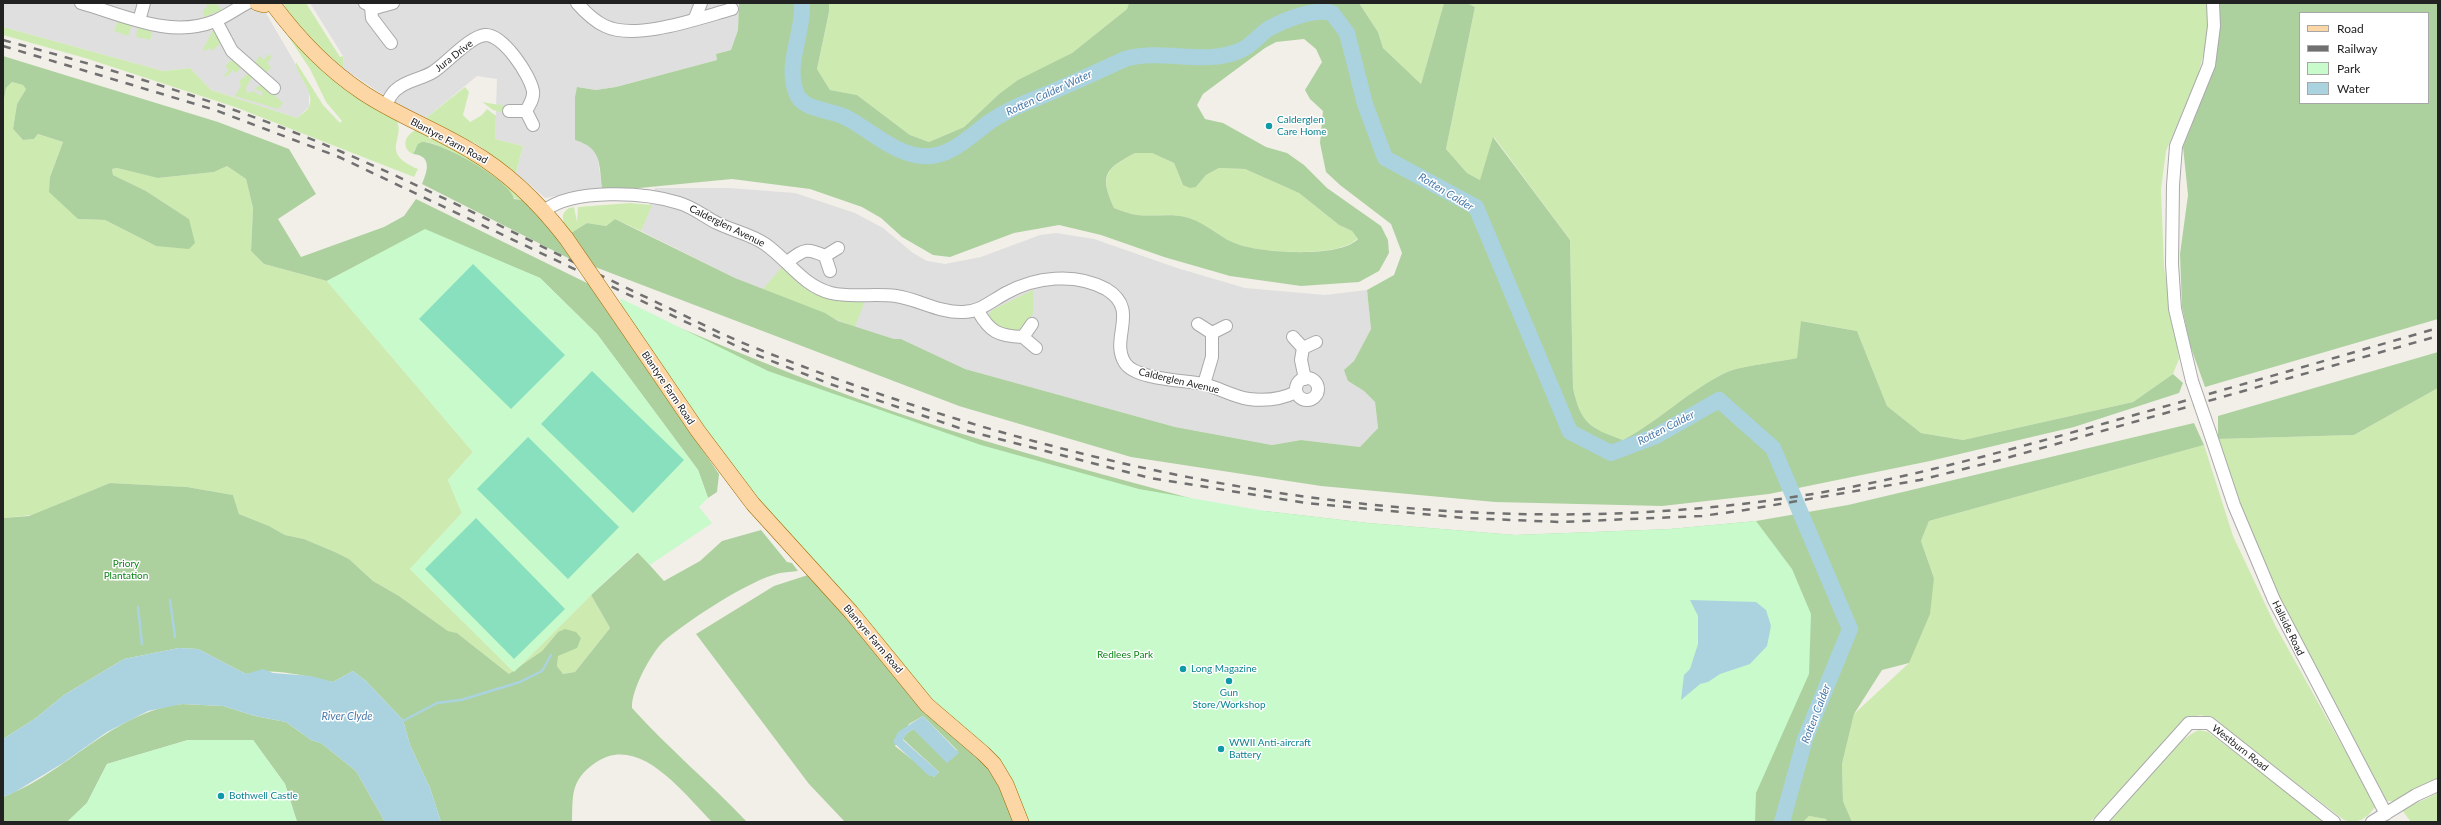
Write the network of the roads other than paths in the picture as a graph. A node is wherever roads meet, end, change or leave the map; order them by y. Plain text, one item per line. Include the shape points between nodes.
1 (81, 3) edge
2 (144, 3) edge
3 (247, 3) edge
4 (257, 3) edge
5 (270, 3) edge
6 (393, 3) edge
7 (577, 3) edge
8 (701, 3) edge
9 (2213, 3) edge
10 (368, 5) edge
11 (732, 9) dead end
12 (695, 18) junction
13 (139, 20) junction
14 (216, 20) junction
15 (391, 43) dead end
16 (274, 88) dead end
17 (385, 106) junction
18 (526, 110) junction
19 (509, 111) dead end
20 (532, 125) dead end
21 (544, 211) junction
22 (838, 248) dead end
23 (825, 256) junction
24 (787, 262) junction
25 (830, 271) dead end
26 (978, 310) junction
27 (1032, 324) dead end
28 (1198, 324) dead end
29 (1226, 326) dead end
30 (1212, 333) junction
31 (1023, 337) junction
32 (1293, 337) dead end
33 (1316, 342) dead end
34 (1036, 348) dead end
35 (1303, 348) junction
36 (1305, 379) junction
37 (1204, 384) junction
38 (1296, 392) junction
39 (2438, 785) edge
40 (2386, 814) junction
41 (1021, 822) edge
42 (2100, 822) edge
43 (2334, 822) edge
44 (2372, 822) edge

1 - 13 street
2 - 13 street
3 - 14 street
4 - 5 main road
5 - 17 main road, Blantyre Farm Road via 322,61 353,86
6 - 10 street via 382,8
7 - 12 street via 596,21 607,27 628,32 652,30
8 - 12 street
9 - 40 street, Hallside Road, bridge via 2214,26 2209,65 2176,146 2172,264 2175,309 2192,381 2234,505 2274,600
10 - 15 street via 372,18
11 - 12 street
13 - 14 street via 163,27 180,28
14 - 16 street via 232,51
17 - 18 street, Jura Drive via 401,85 433,73 472,42 485,36 493,36 506,46 530,83 532,98
17 - 21 main road, Blantyre Farm Road via 457,143 493,165
18 - 19 street
18 - 20 street
21 - 24 street, Calderglen Avenue via 562,201 589,196 651,196 680,203 718,224 763,243
21 - 41 main road, Blantyre Farm Road, bridge via 566,238 701,436 753,504 852,612 927,705 994,764 1006,784
22 - 23 street
23 - 24 street via 809,249 801,251
23 - 25 street
24 - 26 street, Calderglen Avenue via 804,280 832,293 899,297 948,312
26 - 31 street via 986,325 996,333 1009,337
26 - 37 street, Calderglen Avenue via 1020,286 1040,280 1062,279 1093,283 1117,297 1123,308 1122,355 1126,365 1156,377
27 - 31 street
28 - 30 street
29 - 30 street
30 - 37 street via 1212,357
31 - 34 street
32 - 35 street
33 - 35 street
35 - 36 street via 1301,360
36 - 38 street via 1297,384
36 - 38 street via 1315,383 1318,389 1316,396 1310,400 1302,400
37 - 38 street, Calderglen Avenue via 1248,399 1281,397
39 - 40 street
40 - 44 street
42 - 43 street, Westburn Road via 2189,723 2202,722 2208,723

